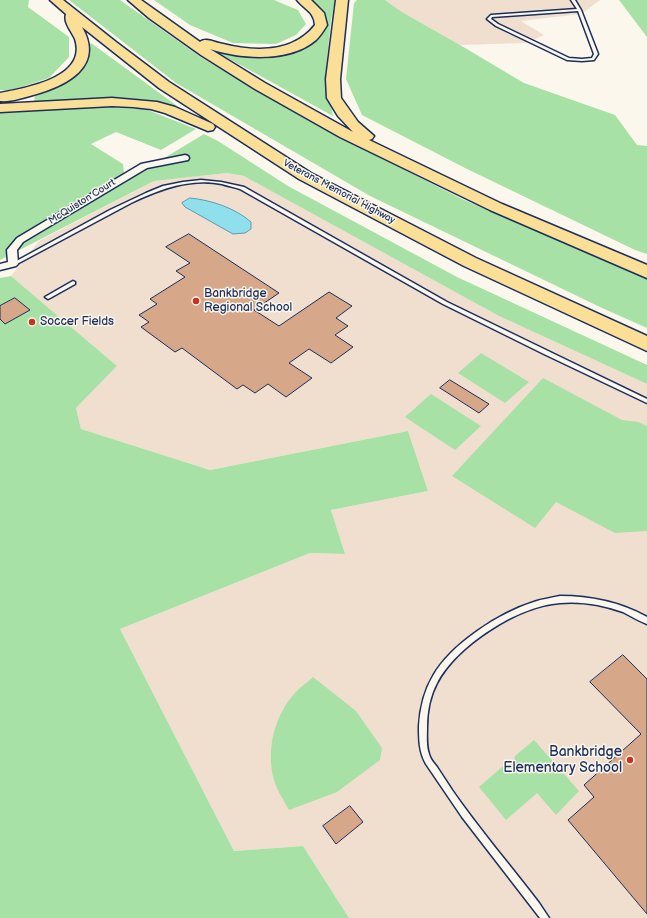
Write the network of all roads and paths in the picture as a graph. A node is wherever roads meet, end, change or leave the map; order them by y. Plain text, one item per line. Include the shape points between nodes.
1 (56, 0) edge
2 (134, 0) edge
3 (303, 0) edge
4 (342, 0) edge
5 (573, 0) edge
6 (579, 10) junction
7 (71, 13) junction
8 (164, 22) junction
9 (0, 97) edge
10 (0, 108) edge
11 (267, 152) junction
12 (185, 158) dead end
13 (400, 161) junction
14 (13, 264) junction
15 (0, 267) edge
16 (647, 272) edge
17 (73, 284) dead end
18 (48, 297) dead end
19 (647, 344) edge
20 (647, 401) edge
21 (647, 622) edge
22 (545, 918) edge

1 - 7 highway, Veterans Memorial Highway
2 - 8 highway
3 - 8 highway via 318,13 321,21 318,29 306,41 275,51 246,52 224,49 199,40
4 - 13 highway via 333,79 334,98 353,125 395,154
5 - 6 lane
6 - 6 lane via 491,16 489,19 568,59 588,60 596,54
7 - 9 highway via 70,18 80,32 83,45 82,58 76,67 66,76 50,84
7 - 11 highway, Veterans Memorial Highway via 164,85
8 - 13 highway via 260,86 345,134
10 - 11 highway via 112,102 143,104 178,113 255,150
11 - 19 highway, Veterans Memorial Highway via 305,176 470,262
12 - 14 street, McQuiston Court via 150,164 82,202 14,246 11,257
13 - 16 highway via 496,207
14 - 15 street
14 - 20 lane via 158,189 197,181 230,184 242,188 447,303
17 - 18 lane
21 - 22 lane via 596,602 548,601 525,607 489,627 458,652 438,674 430,690 423,725 426,757 449,793

